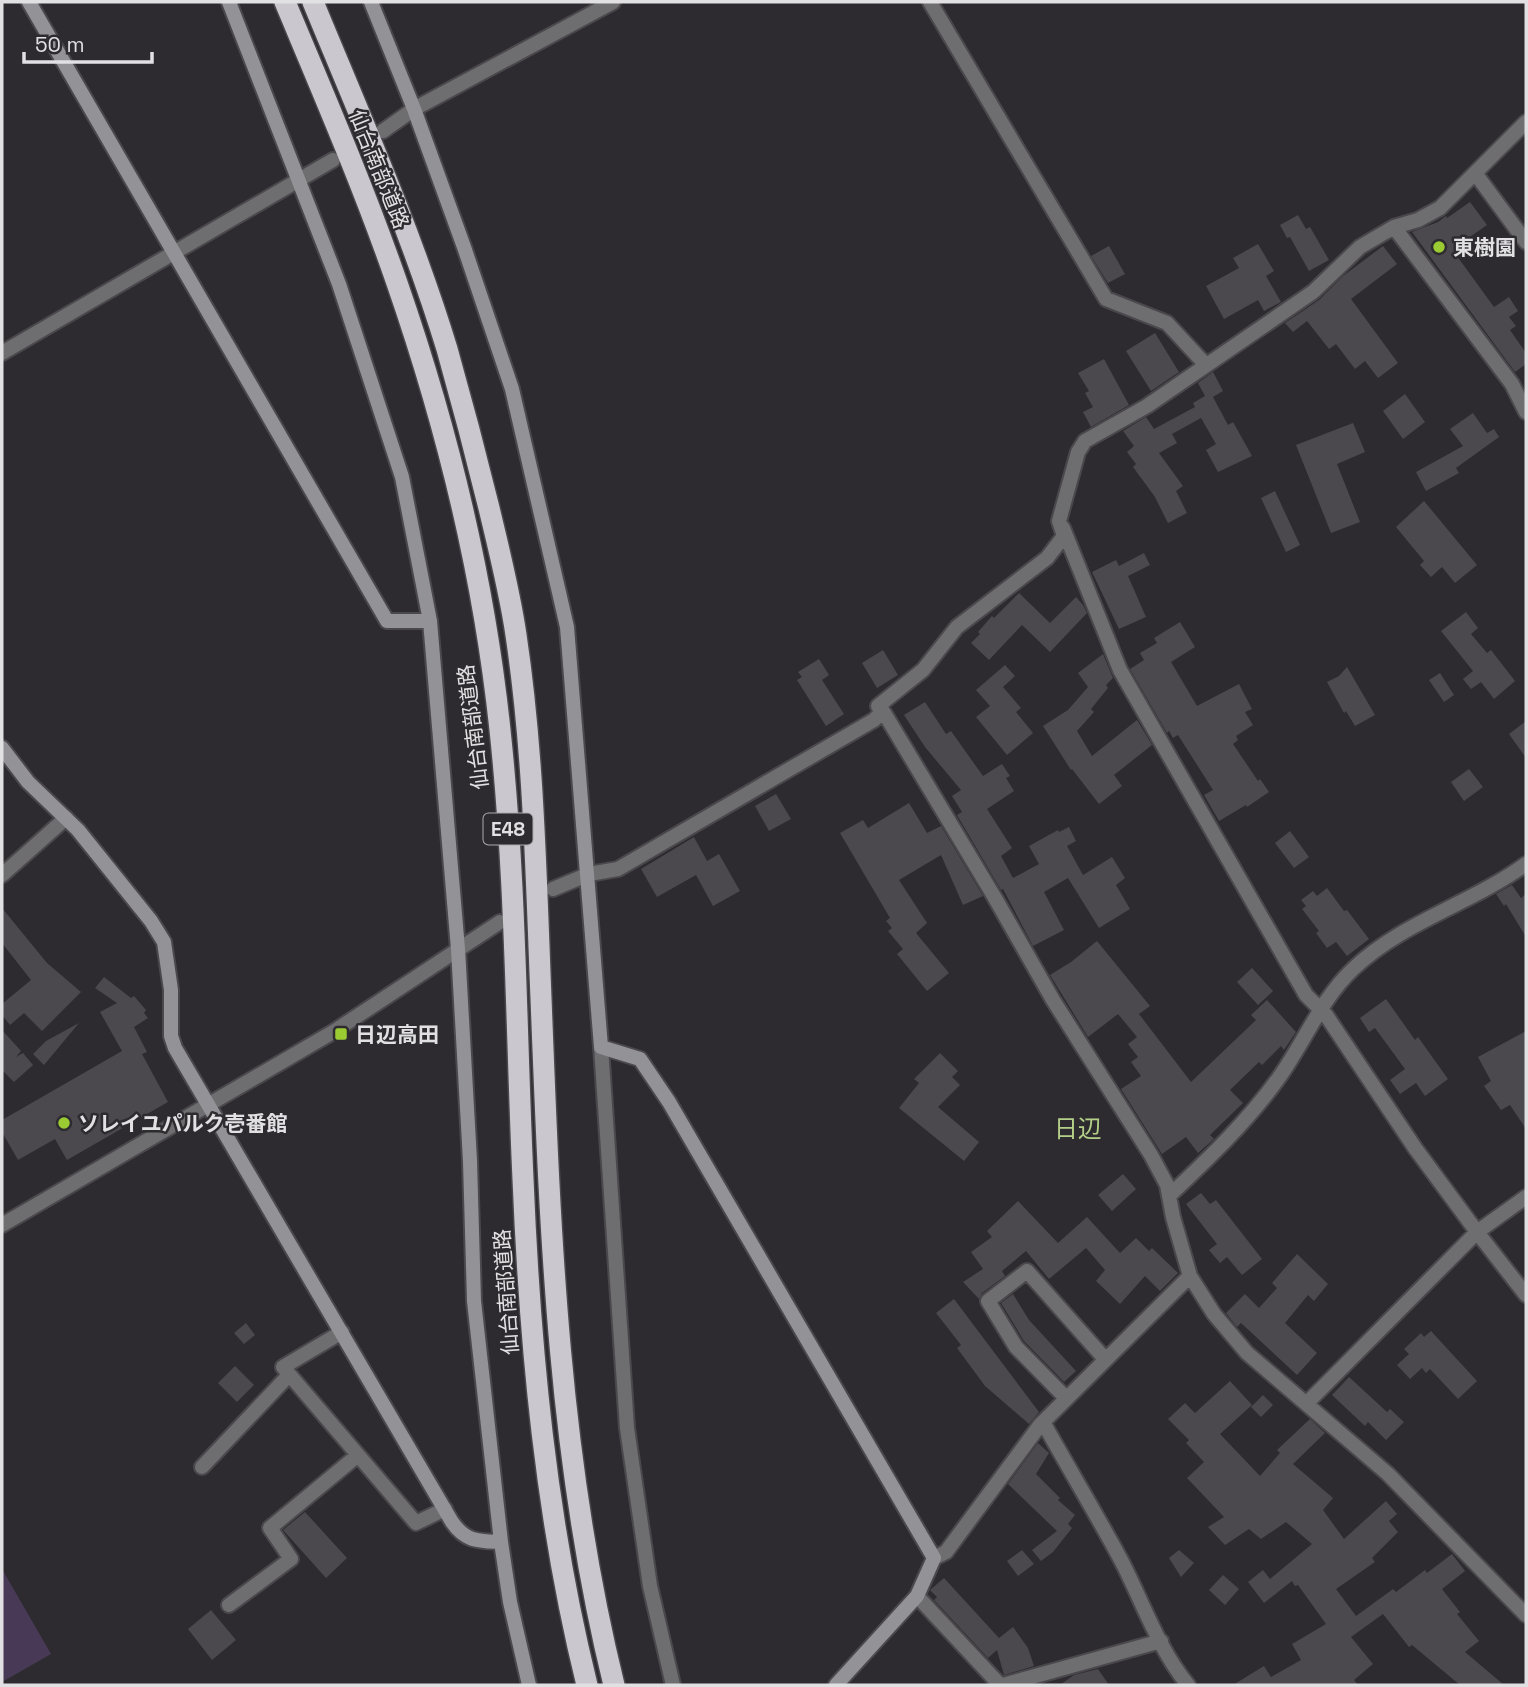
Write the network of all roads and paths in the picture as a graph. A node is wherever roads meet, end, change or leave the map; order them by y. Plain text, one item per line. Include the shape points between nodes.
1 (29, 2) edge
2 (229, 2) edge
3 (285, 2) edge
4 (313, 2) edge
5 (371, 2) edge
6 (613, 2) edge
7 (930, 2) edge
8 (414, 109) junction
9 (1526, 122) edge
10 (383, 131) dead end
11 (333, 160) dead end
12 (1475, 173) junction
13 (300, 181) junction
14 (1394, 227) junction
15 (1526, 242) edge
16 (175, 253) junction
17 (2, 353) edge
18 (1205, 363) junction
19 (1526, 412) edge
20 (1059, 521) junction
21 (430, 621) junction
22 (883, 710) junction
23 (2, 748) edge
24 (66, 818) junction
25 (1526, 866) edge
26 (589, 874) junction
27 (2, 875) edge
28 (554, 889) dead end
29 (500, 922) dead end
30 (458, 949) junction
31 (1321, 1010) junction
32 (601, 1047) junction
33 (209, 1104) junction
34 (1169, 1195) junction
35 (1526, 1197) edge
36 (2, 1225) edge
37 (1477, 1232) junction
38 (1190, 1276) junction
39 (1526, 1295) edge
40 (342, 1332) junction
41 (1105, 1359) junction
42 (289, 1375) junction
43 (1066, 1398) junction
44 (1307, 1403) junction
45 (1043, 1422) junction
46 (358, 1455) junction
47 (202, 1467) dead end
48 (445, 1509) junction
49 (501, 1542) junction
50 (934, 1558) junction
51 (917, 1597) junction
52 (229, 1605) dead end
53 (1526, 1615) edge
54 (1161, 1641) junction
55 (529, 1685) edge
56 (587, 1685) edge
57 (614, 1685) edge
58 (673, 1685) edge
59 (836, 1685) edge
60 (1001, 1685) edge
61 (1188, 1685) edge

1 - 16 street
2 - 13 street
3 - 56 highway, 仙台南部道路 / E48 via 397,283 453,469 473,557 500,726 513,889 535,1367 551,1499
4 - 57 highway, 仙台南部道路 / E48 via 446,346 479,464 516,633 537,886 560,1364 576,1497
5 - 8 street
6 - 8 street
7 - 18 street via 1106,299 1167,323
8 - 10 street
8 - 26 street via 512,389 567,627
9 - 12 street
11 - 13 street
12 - 14 street via 1440,208
12 - 15 street
13 - 16 street
13 - 21 street via 402,477
14 - 18 street via 1360,247 1313,292
14 - 19 street via 1512,384
16 - 17 street
16 - 21 street via 387,621
18 - 20 street via 1147,405 1085,441
20 - 22 street via 1064,536 1047,558 957,627 923,670 878,706
20 - 31 street via 1120,670 1306,995
21 - 30 street
22 - 26 street via 853,733 618,869
22 - 34 street via 1053,1000 1151,1155
23 - 24 street via 28,782
24 - 27 street
24 - 33 street via 164,942 171,1036
25 - 31 street via 1381,947 1351,971
26 - 28 street
26 - 32 street
29 - 30 street
30 - 33 street via 334,1032
30 - 49 street via 474,1301
31 - 34 street via 1264,1098
31 - 37 street
32 - 50 street via 640,1059 669,1102
32 - 58 street via 627,1428 650,1586
33 - 36 street
33 - 40 street
34 - 38 street
35 - 37 street
37 - 39 street
37 - 44 street
38 - 41 street
38 - 44 street via 1247,1353
40 - 42 street via 283,1367
40 - 48 street
41 - 43 street
41 - 43 street via 1027,1271 988,1301 1016,1347
42 - 46 street
42 - 47 street
43 - 45 street
44 - 53 street via 1388,1474
45 - 50 street via 946,1552
45 - 54 street
46 - 48 street via 416,1523
46 - 52 street via 270,1528 291,1559
48 - 49 street via 460,1534
49 - 55 street
50 - 51 street
51 - 59 street
51 - 60 street
54 - 60 street
54 - 61 street

